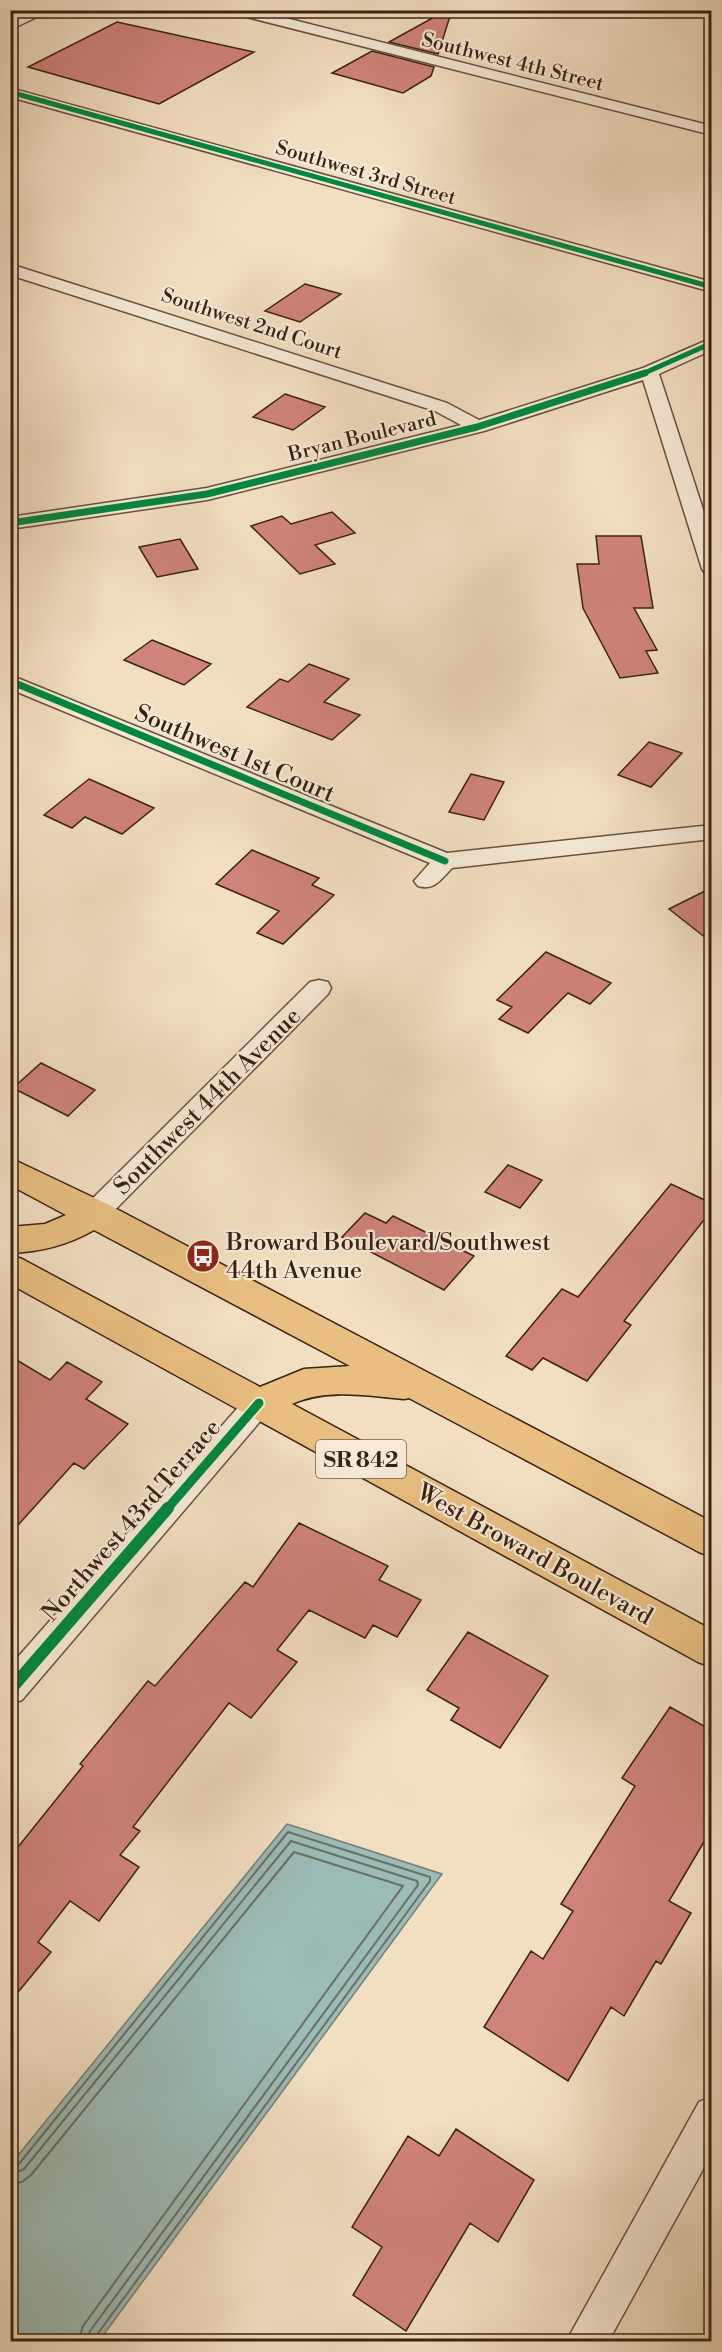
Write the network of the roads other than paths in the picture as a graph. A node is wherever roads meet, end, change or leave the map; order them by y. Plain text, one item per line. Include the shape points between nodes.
1 (44, 10) edge
2 (236, 10) edge
3 (10, 26) edge
4 (10, 92) edge
5 (711, 131) edge
6 (10, 269) edge
7 (711, 287) edge
8 (711, 343) edge
9 (649, 372) junction
10 (477, 427) junction
11 (14, 503) dead end
12 (31, 520) junction
13 (10, 523) edge
14 (711, 569) edge
15 (10, 681) edge
16 (711, 832) edge
17 (445, 861) junction
18 (426, 881) dead end
19 (319, 988) dead end
20 (10, 1170) edge
21 (95, 1214) junction
22 (10, 1240) edge
23 (10, 1268) edge
24 (418, 1386) junction
25 (258, 1403) junction
26 (711, 1541) edge
27 (711, 1650) edge
28 (10, 1690) edge
29 (711, 2115) edge
30 (586, 2342) edge

1 - 3 street
2 - 5 street, Southwest 4th Street
4 - 7 street, Southwest 3rd Street
6 - 10 street, Southwest 2nd Court via 441,407
8 - 9 street, Bryan Boulevard
9 - 10 street, Bryan Boulevard
9 - 14 street
10 - 12 street, Bryan Boulevard via 207,494
11 - 12 street
12 - 13 street, Bryan Boulevard
15 - 17 street, Southwest 1st Court
16 - 17 street
17 - 18 street
19 - 21 street, Southwest 44th Avenue
20 - 21 main road
21 - 22 main road via 71,1229 30,1240
21 - 24 main road
23 - 25 main road, West Broward Boulevard / SR 842
24 - 25 main road via 344,1380 304,1383
24 - 26 main road
25 - 27 main road, West Broward Boulevard / SR 842
25 - 28 street, Northwest 43rd Terrace
29 - 30 street

